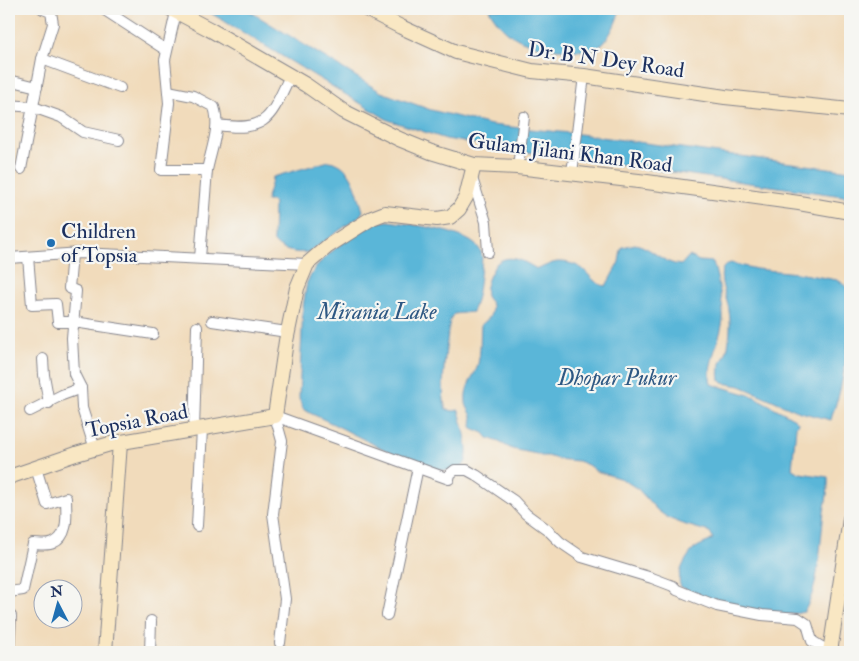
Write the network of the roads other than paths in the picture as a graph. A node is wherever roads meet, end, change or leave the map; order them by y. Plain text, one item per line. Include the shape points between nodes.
1 (43, 9) edge
2 (103, 9) edge
3 (366, 9) edge
4 (174, 10) edge
5 (166, 50) junction
6 (42, 59) junction
7 (290, 76) junction
8 (584, 76) junction
9 (9, 80) edge
10 (37, 86) junction
11 (120, 88) dead end
12 (168, 91) junction
13 (9, 105) edge
14 (33, 107) junction
15 (850, 110) edge
16 (524, 117) dead end
17 (216, 125) junction
18 (119, 140) dead end
19 (519, 159) dead end
20 (572, 168) junction
21 (21, 169) dead end
22 (207, 170) junction
23 (473, 170) junction
24 (850, 212) edge
25 (488, 252) dead end
26 (72, 254) junction
27 (28, 257) junction
28 (9, 258) edge
29 (200, 258) junction
30 (307, 264) junction
31 (212, 321) dead end
32 (74, 322) junction
33 (197, 327) dead end
34 (287, 332) junction
35 (153, 334) dead end
36 (43, 359) dead end
37 (81, 388) junction
38 (49, 402) junction
39 (30, 411) dead end
40 (275, 416) junction
41 (198, 430) junction
42 (120, 443) junction
43 (95, 449) junction
44 (418, 467) junction
45 (36, 468) junction
46 (9, 477) edge
47 (850, 519) edge
48 (197, 526) dead end
49 (9, 592) edge
50 (387, 615) dead end
51 (11, 616) dead end
52 (151, 621) dead end
53 (280, 643) dead end
54 (9, 647) edge
55 (826, 651) edge
56 (105, 652) edge
57 (150, 652) edge

1 - 6 street via 51,12 53,24
2 - 5 street
3 - 8 street, Dr. B N Dey Road via 456,52 532,71
4 - 5 street
4 - 7 street, Gulam Jilani Khan Road
5 - 12 street
6 - 10 street
6 - 11 street
7 - 17 street via 274,111 263,121 255,126
7 - 23 street, Gulam Jilani Khan Road via 344,111 399,139
8 - 15 street, Dr. B N Dey Road via 725,97
8 - 20 street
9 - 10 street
10 - 14 street
12 - 17 street via 192,96 214,107
12 - 22 street via 161,170
13 - 14 street
14 - 18 street via 61,117 83,132
14 - 21 street
16 - 19 street
17 - 22 street
20 - 23 street, Gulam Jilani Khan Road
20 - 24 street, Gulam Jilani Khan Road
22 - 29 street
23 - 25 street via 486,222
23 - 30 street via 466,197 450,217 437,219 386,213 328,246
26 - 27 street
26 - 29 street
26 - 32 street via 69,288 76,291
27 - 28 street
27 - 32 street via 32,305 56,304 58,322
29 - 30 street
30 - 34 street via 297,288
31 - 34 street
32 - 35 street
32 - 37 street via 74,374
33 - 41 street
34 - 40 street
36 - 38 street
37 - 38 street
37 - 43 street via 82,408
38 - 39 street
40 - 41 street, Topsia Road
40 - 44 street
40 - 53 street via 282,442 273,514 285,598
41 - 42 street, Topsia Road
41 - 48 street
42 - 43 street, Topsia Road
42 - 56 street
43 - 45 street, Topsia Road
44 - 50 street
44 - 55 street via 449,478 455,470 467,470 514,501 582,558 659,580 717,606 798,618 807,624 812,641
45 - 46 street, Topsia Road
45 - 49 street via 46,504 66,498 66,527 53,544 33,544 24,590
47 - 55 street
51 - 54 street
52 - 57 street

